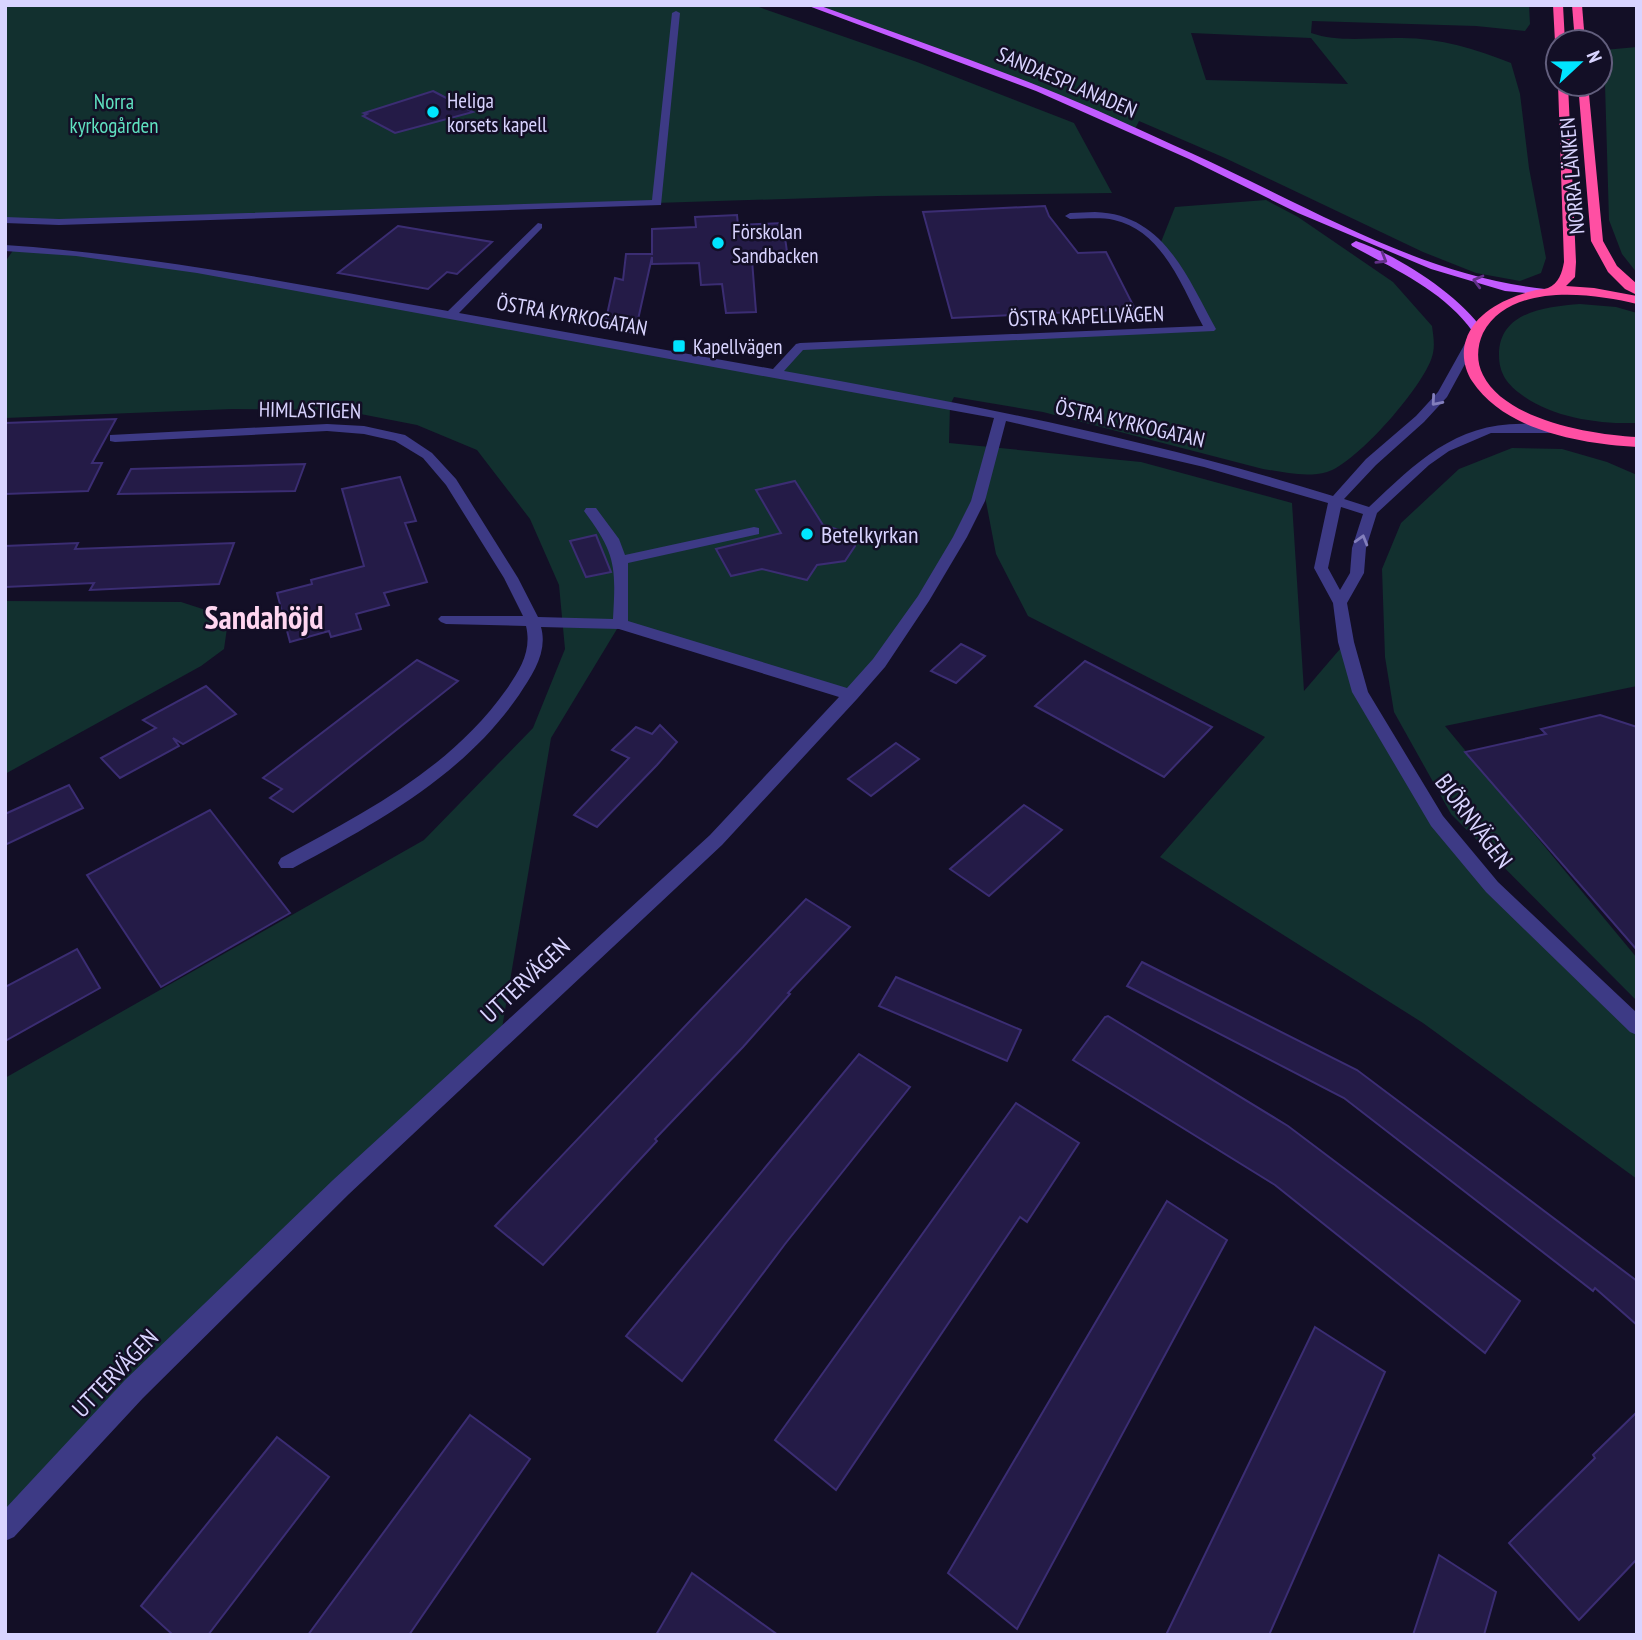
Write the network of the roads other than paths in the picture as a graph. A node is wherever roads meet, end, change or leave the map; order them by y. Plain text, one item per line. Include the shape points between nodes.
1 (810, 5) edge
2 (1558, 5) edge
3 (1577, 5) edge
4 (676, 13) dead end
5 (1559, 28) edge
6 (1579, 28) edge
7 (1564, 98) edge
8 (1584, 98) edge
9 (1302, 211) junction
10 (1070, 216) dead end
11 (5, 220) edge
12 (538, 226) dead end
13 (5, 248) edge
14 (1549, 291) junction
15 (1637, 291) edge
16 (1637, 300) edge
17 (452, 314) junction
18 (1474, 336) junction
19 (776, 373) junction
20 (1001, 415) junction
21 (1563, 431) junction
22 (115, 438) dead end
23 (1637, 442) edge
24 (1637, 459) edge
25 (1336, 500) junction
26 (591, 511) dead end
27 (1371, 512) junction
28 (754, 531) dead end
29 (622, 560) junction
30 (1340, 603) junction
31 (446, 619) dead end
32 (534, 621) junction
33 (620, 624) junction
34 (851, 695) junction
35 (287, 863) dead end
36 (1637, 1026) edge
37 (5, 1528) edge

1 - 9 main road, SANDAESPLANADEN via 1039,89
2 - 5 highway
3 - 6 highway
4 - 11 street via 657,203 73,222
7 - 14 highway, NORRA LÄNKEN via 1570,262 1568,276
8 - 15 highway, NORRA LÄNKEN via 1597,241 1603,257
14 -> 9 main road, SANDAESPLANADEN via 1523,291 1472,280
9 -> 18 main road, SANDAESPLANADEN via 1461,309
10 - 19 street, ÖSTRA KAPELLVÄGEN via 1118,218 1144,227 1161,243 1210,330 800,347
12 - 17 street
13 - 17 street, ÖSTRA KYRKOGATAN via 138,261
14 - 16 highway
14 - 18 highway via 1500,307
17 - 19 street, ÖSTRA KYRKOGATAN
18 - 21 highway via 1471,362 1482,386 1518,413
18 -> 25 street via 1443,394
19 - 20 street, ÖSTRA KYRKOGATAN
20 - 25 street, ÖSTRA KYRKOGATAN via 1112,438
20 - 34 street, UTTERVÄGEN via 978,501 960,537 887,652
21 - 23 highway
21 - 24 highway
21 - 27 street via 1505,427 1475,434 1424,462
22 - 32 street, HIMLASTIGEN via 313,427 398,437 418,446 456,488
25 - 27 street, ÖSTRA KYRKOGATAN
25 - 30 street, BJÖRNVÄGEN via 1321,568
26 - 29 street via 610,532
30 -> 27 street via 1357,573 1359,548
28 - 29 street
29 - 33 street
30 - 36 street, BJÖRNVÄGEN via 1360,692 1437,821 1492,887
31 - 32 street
32 - 33 street
32 - 35 street via 536,647 527,669 507,703 473,743 420,784
33 - 34 street
34 - 37 street, UTTERVÄGEN via 716,841 321,1206 134,1389

